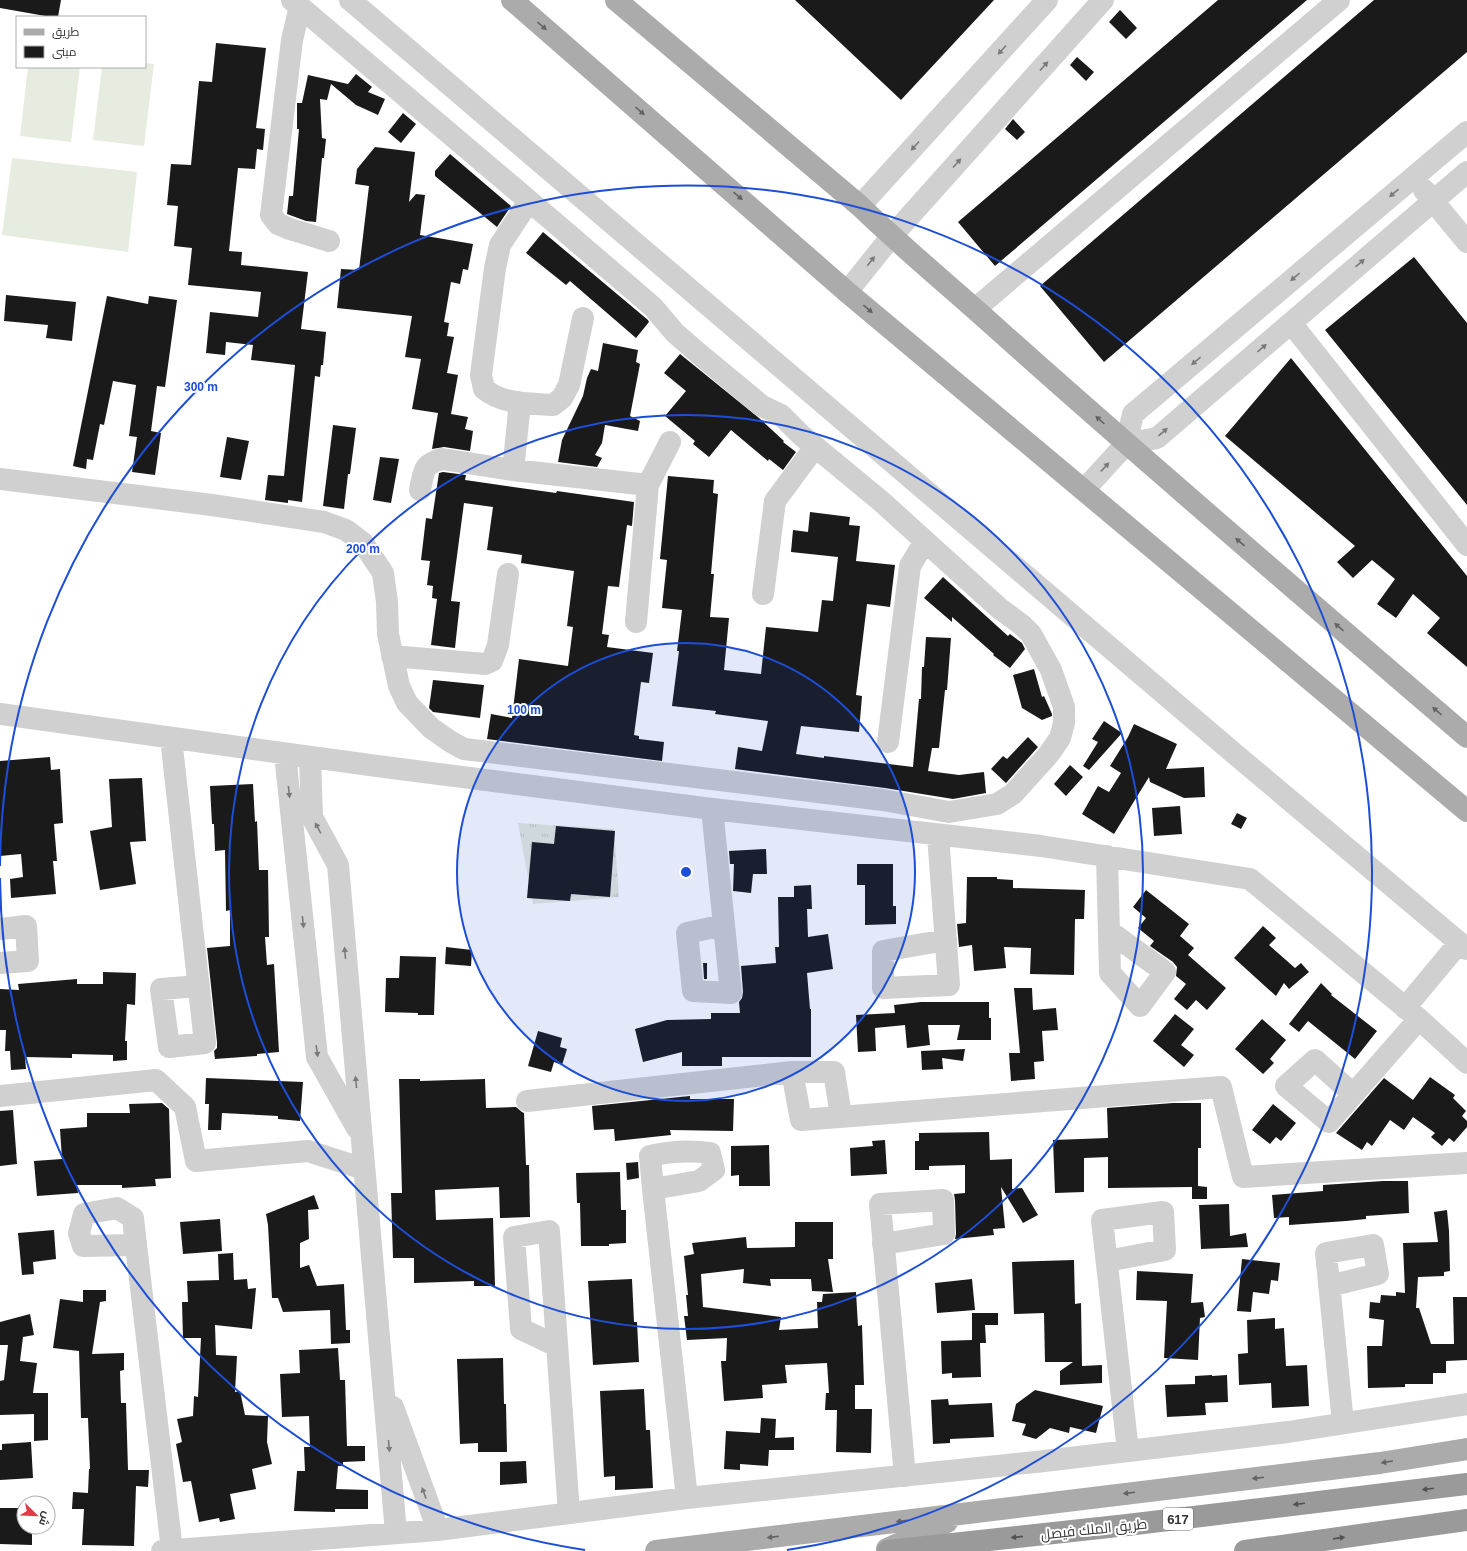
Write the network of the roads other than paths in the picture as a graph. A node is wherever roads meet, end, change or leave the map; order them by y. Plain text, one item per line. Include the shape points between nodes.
1 (350, 0) edge
2 (512, 0) edge
3 (616, 0) edge
4 (1047, 0) edge
5 (1103, 0) edge
6 (1339, 0) edge
7 (296, 3) edge
8 (1467, 132) edge
9 (1440, 154) junction
10 (1413, 177) junction
11 (1465, 179) edge
12 (530, 201) junction
13 (1433, 201) junction
14 (860, 206) junction
15 (891, 237) junction
16 (329, 241) dead end
17 (1467, 242) edge
18 (847, 292) junction
19 (975, 309) junction
20 (583, 318) dead end
21 (1291, 323) junction
22 (520, 403) junction
23 (670, 442) dead end
24 (1126, 444) junction
25 (815, 447) junction
26 (513, 470) junction
27 (0, 479) edge
28 (648, 485) junction
29 (420, 490) dead end
30 (1084, 490) junction
31 (925, 541) junction
32 (1467, 544) edge
33 (508, 574) dead end
34 (763, 594) dead end
35 (636, 622) dead end
36 (392, 656) junction
37 (0, 714) edge
38 (1467, 737) edge
39 (171, 738) junction
40 (888, 742) dead end
41 (285, 754) junction
42 (310, 757) junction
43 (712, 809) junction
44 (1467, 811) edge
45 (938, 835) junction
46 (1107, 856) junction
47 (724, 925) dead end
48 (0, 929) edge
49 (1109, 931) dead end
50 (946, 940) dead end
51 (1463, 946) edge
52 (0, 963) edge
53 (198, 986) dead end
54 (1412, 1014) junction
55 (1467, 1063) edge
56 (792, 1072) junction
57 (1353, 1094) dead end
58 (0, 1096) edge
59 (527, 1101) dead end
60 (841, 1116) junction
61 (360, 1135) junction
62 (1467, 1163) edge
63 (364, 1169) junction
64 (653, 1189) dead end
65 (884, 1244) dead end
66 (136, 1245) dead end
67 (1107, 1261) dead end
68 (1329, 1286) dead end
69 (557, 1346) junction
70 (383, 1379) junction
71 (1467, 1404) edge
72 (1343, 1423) junction
73 (1467, 1449) edge
74 (1128, 1451) junction
75 (905, 1476) junction
76 (1467, 1484) edge
77 (687, 1498) junction
78 (569, 1513) junction
79 (968, 1513) junction
80 (1467, 1520) edge
81 (438, 1530) junction
82 (396, 1533) junction
83 (167, 1550) edge
84 (656, 1551) edge
85 (882, 1551) edge
86 (888, 1551) edge
87 (1245, 1551) edge

1 - 51 street
2 -> 18 main road
3 - 14 main road
4 -> 14 street
15 -> 5 street
6 - 19 street
7 - 12 street
7 - 16 street via 271,215 278,224
8 - 9 street
9 - 10 street
9 - 11 street
10 - 13 street
10 -> 24 street via 1133,414
11 - 13 street
12 - 22 street via 500,245 481,375 484,389 491,395 508,402
12 - 25 street via 652,307 684,341 762,406 781,416
13 - 17 street
21 -> 13 street
14 - 15 main road
18 -> 15 street
15 - 19 main road
18 -> 30 main road
24 -> 19 main road
20 - 22 street via 569,385 562,398 553,405
24 -> 21 street via 1157,438
21 - 32 street
22 - 26 street
23 - 28 street
30 -> 24 street
38 -> 24 main road
25 - 31 street
25 - 34 street via 775,501
26 - 28 street
26 - 29 street via 442,459 431,462 424,471
27 - 36 street via 235,508 324,522 346,530 363,543 383,573
28 - 35 street
30 - 44 main road
31 - 36 street via 1031,634 1051,670 1064,707 1064,723 1060,738 1049,754 1013,794 997,804 949,812 883,800 464,749 431,728 408,703 398,686
31 - 40 street via 910,566
33 - 36 street via 498,645 492,661 485,664
37 - 39 street
39 - 41 street
39 - 53 street
41 - 42 street
41 -> 61 street via 317,1057
42 - 43 street
61 -> 42 street via 338,865 312,817
43 - 45 street
43 - 47 street
45 - 46 street
45 - 50 street
46 - 49 street
46 - 54 street via 1250,878
48 - 52 street via 26,926 28,961
51 - 54 street
54 - 55 street
54 - 57 street
56 - 59 street
56 - 60 street via 834,1072
56 - 60 street via 801,1120
58 - 63 street via 156,1080 185,1107 196,1161 308,1151
60 - 62 street via 1221,1087 1243,1177
61 - 63 street
63 - 70 street
64 - 77 street
65 - 75 street
66 - 83 street
67 - 74 street
68 - 72 street
69 - 69 street via 549,1231 514,1237 521,1330
69 - 78 street
81 -> 70 street
70 -> 82 street
71 - 72 street
72 - 74 street
73 -> 79 main road via 1373,1464
74 - 75 street
75 - 77 street
76 -> 86 highway, طريق الملك فيصل / 617
77 - 78 street
78 - 81 street
79 -> 84 main road
79 - 85 main road
87 -> 80 highway
81 - 82 street
82 - 83 street

